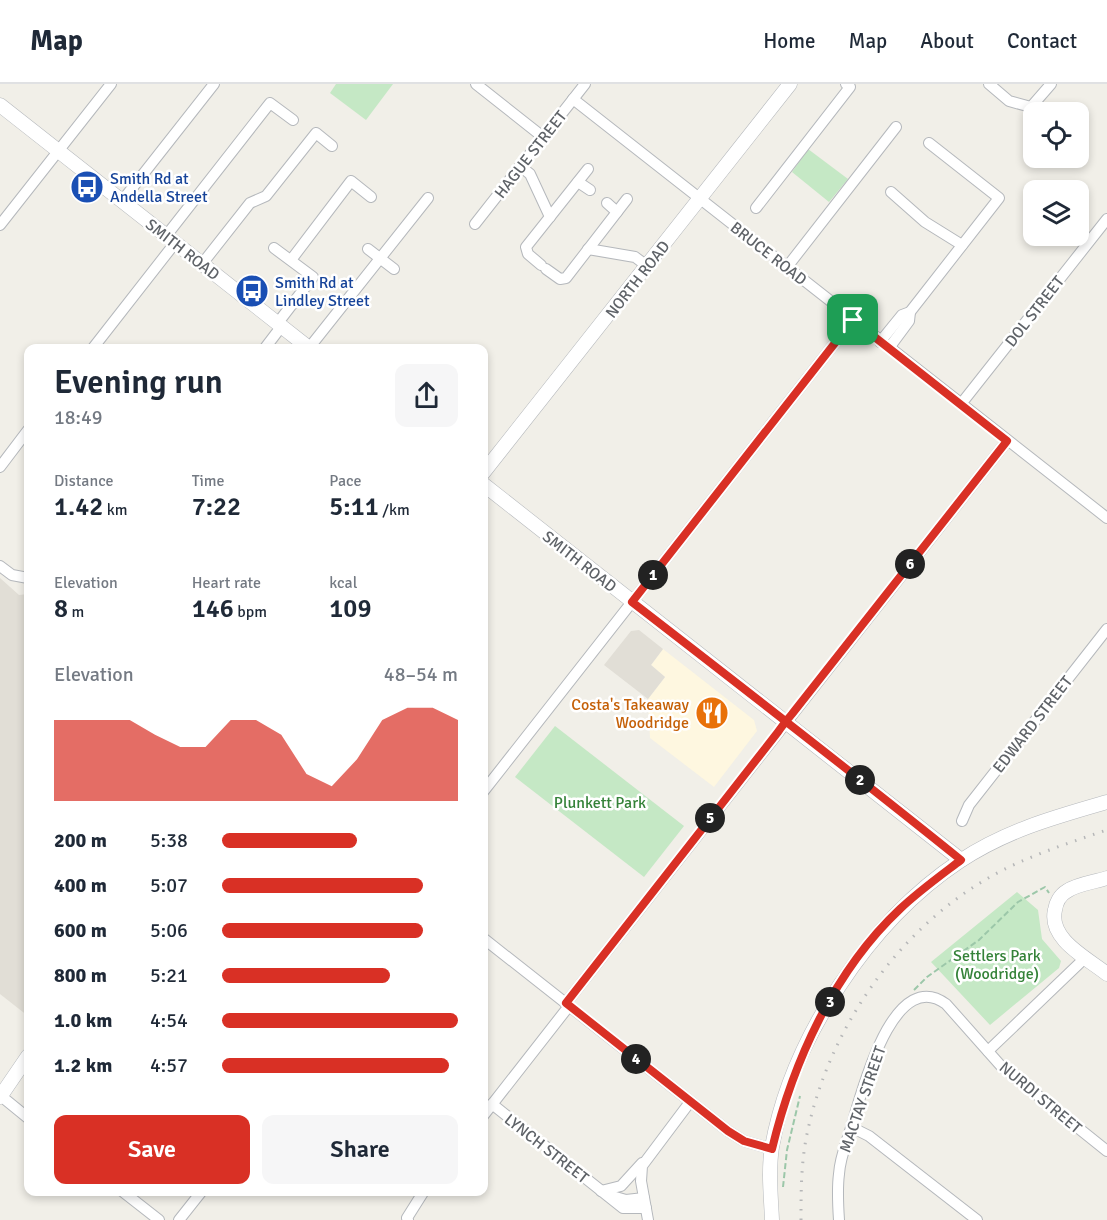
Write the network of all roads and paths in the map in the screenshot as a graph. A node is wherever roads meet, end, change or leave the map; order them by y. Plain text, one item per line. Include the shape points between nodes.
1 (111, 84) edge
2 (214, 84) edge
3 (476, 84) edge
4 (585, 84) edge
5 (790, 84) edge
6 (846, 84) edge
7 (989, 84) edge
8 (1051, 84) edge
9 (573, 99) junction
10 (0, 105) edge
11 (293, 120) dead end
12 (896, 127) dead end
13 (543, 137) junction
14 (929, 143) dead end
15 (332, 146) dead end
16 (58, 151) junction
17 (520, 166) junction
18 (588, 169) dead end
19 (578, 182) junction
20 (590, 190) dead end
21 (891, 192) dead end
22 (371, 197) dead end
23 (428, 198) dead end
24 (627, 199) dead end
25 (700, 200) junction
26 (122, 201) junction
27 (607, 203) dead end
28 (756, 208) dead end
29 (617, 212) junction
30 (550, 217) junction
31 (1107, 219) edge
32 (475, 224) dead end
33 (0, 225) edge
34 (171, 239) junction
35 (962, 245) junction
36 (274, 248) dead end
37 (368, 249) dead end
38 (588, 249) junction
39 (381, 259) junction
40 (291, 260) junction
41 (202, 264) junction
42 (647, 266) junction
43 (787, 267) junction
44 (394, 269) dead end
45 (853, 320) junction
46 (279, 325) junction
47 (96, 344) edge
48 (267, 344) edge
49 (304, 344) edge
50 (312, 344) edge
51 (885, 345) junction
52 (961, 404) junction
53 (24, 435) edge
54 (1007, 441) junction
55 (0, 467) edge
56 (488, 467) edge
57 (488, 488) edge
58 (1107, 518) edge
59 (0, 566) edge
60 (24, 577) edge
61 (632, 602) junction
62 (1107, 629) edge
63 (786, 722) junction
64 (488, 786) edge
65 (1107, 802) edge
66 (962, 821) dead end
67 (961, 860) junction
68 (1107, 878) edge
69 (1056, 902) junction
70 (488, 942) edge
71 (1086, 957) junction
72 (1107, 974) edge
73 (920, 997) junction
74 (568, 1005) junction
75 (988, 1051) junction
76 (24, 1062) edge
77 (803, 1086) dead end
78 (1, 1096) edge
79 (690, 1102) junction
80 (492, 1104) junction
81 (488, 1109) edge
82 (24, 1115) edge
83 (851, 1127) junction
84 (772, 1149) junction
85 (1107, 1151) edge
86 (646, 1158) junction
87 (602, 1192) junction
88 (783, 1195) dead end
89 (128, 1196) edge
90 (198, 1196) edge
91 (421, 1196) edge
92 (645, 1203) junction
93 (622, 1208) junction
94 (408, 1219) edge
95 (159, 1220) edge
96 (179, 1220) edge
97 (638, 1220) edge
98 (648, 1220) edge
99 (772, 1220) edge
100 (839, 1220) edge
101 (977, 1220) edge

1 - 16 street
2 - 26 street
3 - 13 street
4 - 9 street, HAGUE STREET
5 - 25 street, NORTH ROAD
6 - 28 street via 850,87
7 - 8 street via 1009,101 1031,107
9 - 13 street, HAGUE STREET
9 - 25 street, BRUCE ROAD
10 - 16 street, SMITH ROAD
11 - 34 street via 270,103
12 - 43 street
13 - 17 street, HAGUE STREET
14 - 35 street via 999,198
15 - 41 street via 316,133 266,196 250,203
16 - 26 street, SMITH ROAD
16 - 33 street
17 - 30 street via 530,174
17 - 32 street, HAGUE STREET
18 - 19 street
19 - 20 street
19 - 30 street
21 - 35 street via 925,222
22 - 40 street via 351,181
23 - 39 street
24 - 29 street
25 - 42 street, NORTH ROAD
25 - 43 street, BRUCE ROAD
26 - 34 street, SMITH ROAD
27 - 29 street
29 - 38 street
30 - 38 street via 526,247 528,254 560,279 566,278
31 - 52 street, DOL STREET
34 - 41 street, SMITH ROAD
34 - 47 street
35 - 51 street via 910,312 903,315
36 - 40 street
37 - 39 street
38 - 42 street via 635,257
39 - 44 street
39 - 50 street
40 - 46 street via 313,277
41 - 46 street, SMITH ROAD
42 - 56 street, NORTH ROAD
43 - 45 street, BRUCE ROAD
45 - 51 street, BRUCE ROAD
45 - 61 street
46 - 48 street
46 - 49 street, SMITH ROAD
51 - 52 street, BRUCE ROAD
52 - 54 street, BRUCE ROAD
53 - 55 street
54 - 58 street, BRUCE ROAD
54 - 63 street
57 - 61 street, SMITH ROAD
59 - 60 street via 12,575
61 - 63 street, SMITH ROAD
61 - 64 street
62 - 66 street, EDWARD STREET via 969,805
63 - 67 street, SMITH ROAD
63 - 74 street
65 - 67 street via 1047,818
67 - 84 street via 899,910 851,968 812,1034 787,1094
68 - 69 street via 1067,891
69 - 71 street via 1054,927
69 - 73 path via 1045,887 1018,903 979,940 927,977 913,991
70 - 74 street
71 - 72 street
71 - 75 street
73 - 75 street, NURDI STREET via 936,997 946,1004
73 - 83 street, MACTAY STREET via 898,1015 873,1054
74 - 79 street
74 - 80 street
75 - 85 street, NURDI STREET via 1001,1066
76 - 78 street
77 - 88 path via 787,1150
78 - 82 street
79 - 84 street via 744,1141
79 - 86 street, LYNCH STREET
80 - 81 street
80 - 87 street, LYNCH STREET
83 - 100 street, MACTAY STREET via 838,1173
83 - 101 street via 869,1136
84 - 99 street
86 - 87 street, LYNCH STREET via 621,1186
86 - 92 street via 640,1176
87 - 92 street, LYNCH STREET
87 - 93 street, LYNCH STREET
89 - 95 street
90 - 96 street
91 - 94 street
92 - 93 street via 630,1210
92 - 98 street
93 - 97 street, LYNCH STREET

